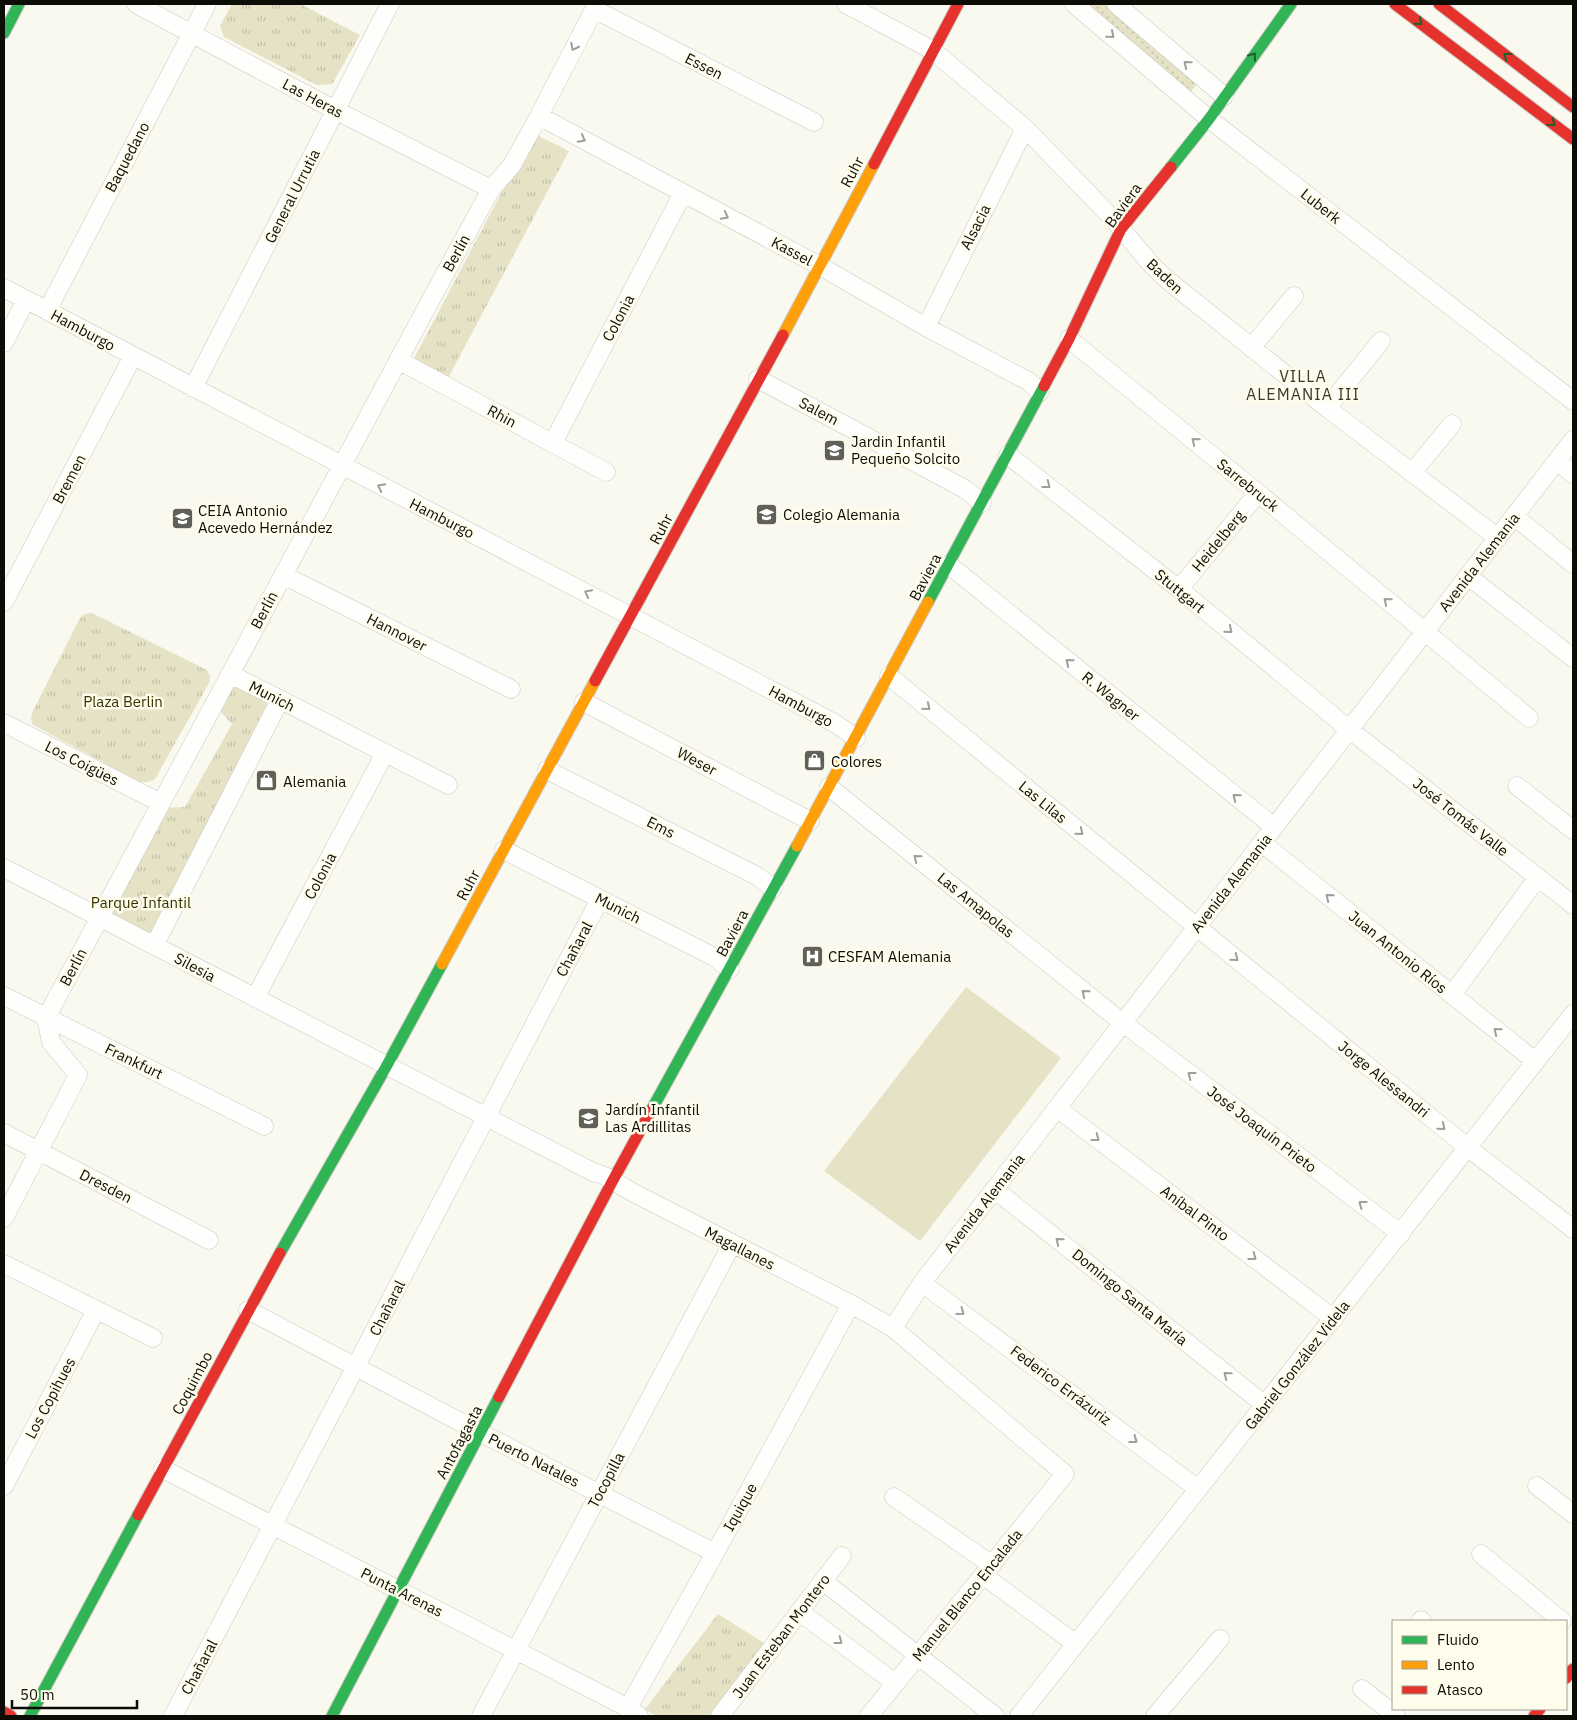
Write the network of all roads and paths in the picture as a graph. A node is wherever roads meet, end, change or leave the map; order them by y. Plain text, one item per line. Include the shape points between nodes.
1 (19, 4) edge
2 (136, 4) edge
3 (207, 4) edge
4 (390, 4) edge
5 (846, 4) edge
6 (958, 4) edge
7 (1074, 4) edge
8 (1116, 4) edge
9 (1291, 4) edge
10 (1396, 4) edge
11 (1439, 4) edge
12 (595, 6) edge
13 (4, 33) edge
14 (192, 34) junction
15 (932, 50) junction
16 (1546, 86) junction
17 (1224, 96) junction
18 (1530, 107) junction
19 (1573, 107) edge
20 (335, 110) junction
21 (539, 116) junction
22 (1209, 119) junction
23 (814, 122) dead end
24 (1025, 128) junction
25 (1573, 139) edge
26 (491, 189) junction
27 (683, 193) junction
28 (1121, 229) junction
29 (820, 266) junction
30 (4, 288) edge
31 (1294, 296) dead end
32 (26, 300) junction
33 (47, 311) junction
34 (926, 326) junction
35 (1069, 339) junction
36 (1381, 341) dead end
37 (4, 343) edge
38 (1251, 348) junction
39 (133, 356) junction
40 (398, 360) junction
41 (758, 379) junction
42 (192, 388) junction
43 (1040, 392) junction
44 (1573, 401) edge
45 (1328, 408) junction
46 (1452, 424) dead end
47 (1573, 440) edge
48 (552, 443) junction
49 (1008, 455) junction
50 (1557, 461) junction
51 (341, 466) junction
52 (606, 472) dead end
53 (1412, 473) junction
54 (1573, 474) edge
55 (1258, 492) junction
56 (982, 503) junction
57 (1514, 516) junction
58 (1498, 538) junction
59 (1573, 564) edge
60 (949, 565) junction
61 (283, 574) junction
62 (1468, 576) junction
63 (1179, 589) junction
64 (6, 592) edge
65 (631, 615) junction
66 (1425, 632) junction
67 (1573, 658) edge
68 (230, 674) junction
69 (889, 676) junction
70 (511, 689) dead end
71 (280, 700) junction
72 (584, 702) junction
73 (1529, 718) dead end
74 (4, 724) edge
75 (1350, 730) junction
76 (856, 738) junction
77 (385, 754) junction
78 (547, 770) junction
79 (448, 785) dead end
80 (1517, 786) dead end
81 (829, 788) junction
82 (161, 803) junction
83 (810, 821) junction
84 (1274, 827) junction
85 (1573, 830) edge
86 (1262, 843) junction
87 (504, 850) junction
88 (4, 868) edge
89 (1538, 877) junction
90 (773, 888) junction
91 (600, 899) junction
92 (1573, 905) edge
93 (99, 918) junction
94 (1197, 927) junction
95 (154, 946) junction
96 (730, 969) junction
97 (1452, 995) junction
98 (4, 996) edge
99 (255, 998) junction
100 (1573, 1014) edge
101 (46, 1018) junction
102 (1123, 1023) junction
103 (1535, 1061) junction
104 (386, 1067) junction
105 (1057, 1108) junction
106 (486, 1117) junction
107 (264, 1126) dead end
108 (4, 1133) edge
109 (1467, 1147) junction
110 (38, 1151) junction
111 (612, 1182) junction
112 (994, 1189) junction
113 (4, 1218) edge
114 (1573, 1229) edge
115 (1401, 1234) junction
116 (209, 1240) dead end
117 (732, 1244) junction
118 (4, 1264) edge
119 (922, 1283) junction
120 (851, 1304) junction
121 (96, 1310) junction
122 (248, 1310) junction
123 (1334, 1318) junction
124 (894, 1328) junction
125 (153, 1338) dead end
126 (356, 1366) junction
127 (1265, 1406) junction
128 (481, 1432) junction
129 (163, 1469) junction
130 (1065, 1474) joint
131 (4, 1486) edge
132 (1537, 1486) dead end
133 (1198, 1489) junction
134 (599, 1493) junction
135 (894, 1497) dead end
136 (1573, 1514) edge
137 (274, 1526) junction
138 (715, 1553) junction
139 (1481, 1554) dead end
140 (842, 1556) dead end
141 (988, 1570) junction
142 (823, 1581) junction
143 (398, 1590) junction
144 (800, 1612) junction
145 (1561, 1620) edge
146 (1220, 1639) dead end
147 (1076, 1644) junction
148 (516, 1650) junction
149 (918, 1655) junction
150 (895, 1683) junction
151 (1362, 1688) dead end
152 (634, 1712) edge
153 (30, 1716) edge
154 (173, 1716) edge
155 (332, 1716) edge
156 (481, 1716) edge
157 (720, 1716) edge
158 (869, 1716) edge
159 (995, 1716) edge
160 (1019, 1716) edge
161 (1155, 1716) edge
162 (1396, 1716) edge

1 - 13 street
2 - 14 street, Las Heras
3 - 14 street, Baquedano
4 - 20 street, General Urrutia
5 - 15 street, Baden
6 - 15 street, Ruhr
7 -> 22 street, Luberk
17 -> 8 street
17 -> 9 street, Baviera
10 -> 18 street
16 -> 11 street
12 -> 21 street, Berlín
12 - 23 street, Essen
14 - 20 street, Las Heras
14 - 33 street, Baquedano
15 - 24 street, Baden
15 - 29 street, Ruhr
16 - 18 street
16 - 19 street
17 - 22 street, Baviera
18 -> 25 street
20 - 26 street, Las Heras
20 - 42 street, General Urrutia
21 - 26 street, Berlín via 512,165
21 -> 27 street, Kassel
22 - 28 street, Baviera
22 - 44 street, Luberk
24 - 28 street, Baden
24 - 34 street, Alsacia
26 - 40 street, Berlín
27 -> 29 street, Kassel
27 - 48 street, Colonia
28 - 35 street, Baviera
28 - 38 street, Baden via 1165,278
29 - 34 street, Kassel
29 - 41 street, Ruhr
30 - 32 street, Hamburgo
31 - 38 street
32 - 33 street, Hamburgo
32 - 37 street
33 - 39 street, Hamburgo
34 - 43 street, Kassel via 1028,381
35 - 43 street, Baviera
55 -> 35 street, Sarrebruck
36 - 45 street
38 - 45 street, Baden
39 - 42 street, Hamburgo
39 - 64 street, Bremen
40 - 48 street, Rhin
40 - 51 street, Berlín
41 - 56 street, Salem via 965,489
41 - 65 street, Ruhr
42 - 51 street, Hamburgo
43 - 49 street, Baviera
45 - 53 street, Baden
46 - 53 street
47 - 50 street, Avenida Alemania
48 - 52 street, Rhin
49 - 56 street, Baviera
49 -> 63 street, Stuttgart
50 - 54 street
50 - 57 street, Avenida Alemania
51 - 61 street, Berlín
65 -> 51 street, Hamburgo
53 - 58 street, Baden
55 - 63 street, Heidelberg
66 -> 55 street, Sarrebruck
56 - 60 street, Baviera
57 - 58 street, Avenida Alemania
57 - 59 street
58 - 62 street, Avenida Alemania
60 - 69 street, Baviera
84 -> 60 street, R. Wagner
61 - 68 street, Berlín
61 - 70 street, Hannover
62 - 66 street, Avenida Alemania
62 - 67 street
63 -> 75 street, Stuttgart
65 - 72 street, Ruhr
65 - 76 street, Hamburgo via 836,724
66 - 73 street, Sarrebruck
66 - 75 street, Avenida Alemania
68 - 71 street, Munich
68 - 82 street, Berlín
69 - 76 street, Baviera
69 -> 94 street, Las Lilas
71 - 77 street, Munich
71 - 95 street
72 - 78 street, Ruhr
72 - 83 street, Weser
74 - 82 street, Los Coigües
75 - 84 street, Avenida Alemania
75 - 89 street, José Tomás Valle
76 - 81 street, Baviera
77 - 79 street, Munich
77 - 99 street, Colonia
78 - 87 street, Ruhr
78 - 90 street, Ems via 757,876
80 - 85 street
81 - 83 street, Baviera
102 -> 81 street, Las Amapolas
82 - 93 street, Berlín
83 - 90 street, Baviera
84 - 86 street, Avenida Alemania
86 - 94 street, Avenida Alemania
97 -> 86 street, Juan Antonio Ríos
87 - 91 street, Munich
87 - 104 street, Ruhr
88 - 93 street, Silesia
89 - 92 street, José Tomás Valle
89 - 97 street
90 - 96 street, Baviera
91 - 96 street, Munich via 714,957
91 - 106 street, Chañaral
93 - 95 street, Silesia
93 - 101 street, Berlín
94 - 102 street, Avenida Alemania
94 -> 109 street, Jorge Alessandri
95 - 99 street, Silesia
96 - 111 street, Baviera
103 -> 97 street, Juan Antonio Ríos
98 - 101 street, Frankfurt
99 - 104 street, Silesia
100 - 103 street, Gabriel González Videla
101 - 107 street, Frankfurt
101 - 110 street via 51,1042 78,1076
102 - 105 street, Avenida Alemania
115 -> 102 street, José Joaquín Prieto
103 - 109 street, Gabriel González Videla
104 - 106 street, Magallanes
104 - 122 street, Coquimbo
105 - 112 street, Avenida Alemania
105 -> 123 street, Aníbal Pinto
106 - 111 street, Magallanes via 595,1173 601,1173
106 - 126 street, Chañaral
108 - 110 street, Dresden
109 - 114 street, Jorge Alessandri
109 - 115 street, Gabriel González Videla
110 - 113 street
110 - 116 street, Dresden
111 - 117 street, Magallanes
111 - 128 street, Antofagasta
112 - 119 street, Avenida Alemania
127 -> 112 street, Domingo Santa María
115 - 123 street, Gabriel González Videla
117 - 120 street, Magallanes
117 - 134 street, Tocopilla
118 - 121 street
119 - 124 street, Avenida Alemania
119 -> 133 street, Federico Errázuriz
120 - 124 street, Magallanes
120 - 138 street, Iquique
121 - 125 street
121 - 131 street, Los Copihues
122 - 126 street, Puerto Natales
122 - 129 street, Coquimbo
123 - 127 street, Gabriel González Videla
124 - 130 street, Magallanes
126 - 128 street, Puerto Natales
126 - 137 street, Chañaral
127 - 133 street, Gabriel González Videla
128 - 134 street, Puerto Natales
128 - 143 street, Antofagasta
129 - 137 street, Punta Arenas
129 - 153 street, Coquimbo
130 - 141 street, Manuel Blanco Encalada
132 - 136 street
133 - 147 street, Gabriel González Videla
134 - 138 street, Puerto Natales
134 - 148 street, Tocopilla
135 - 141 street
137 - 143 street, Punta Arenas
137 - 154 street, Chañaral
138 - 152 street, Iquique
139 - 145 street
140 - 142 street, Juan Esteban Montero
141 - 147 street
141 - 149 street, Manuel Blanco Encalada
142 - 144 street, Juan Esteban Montero
142 - 149 street
143 - 148 street, Punta Arenas
143 - 155 street, Antofagasta
144 -> 150 street
144 - 157 street, Juan Esteban Montero
146 - 161 street
147 - 160 street, Gabriel González Videla
148 - 152 street, Punta Arenas
148 - 156 street, Tocopilla
149 - 150 street, Manuel Blanco Encalada
149 - 159 street
150 - 158 street, Manuel Blanco Encalada
151 - 162 street

